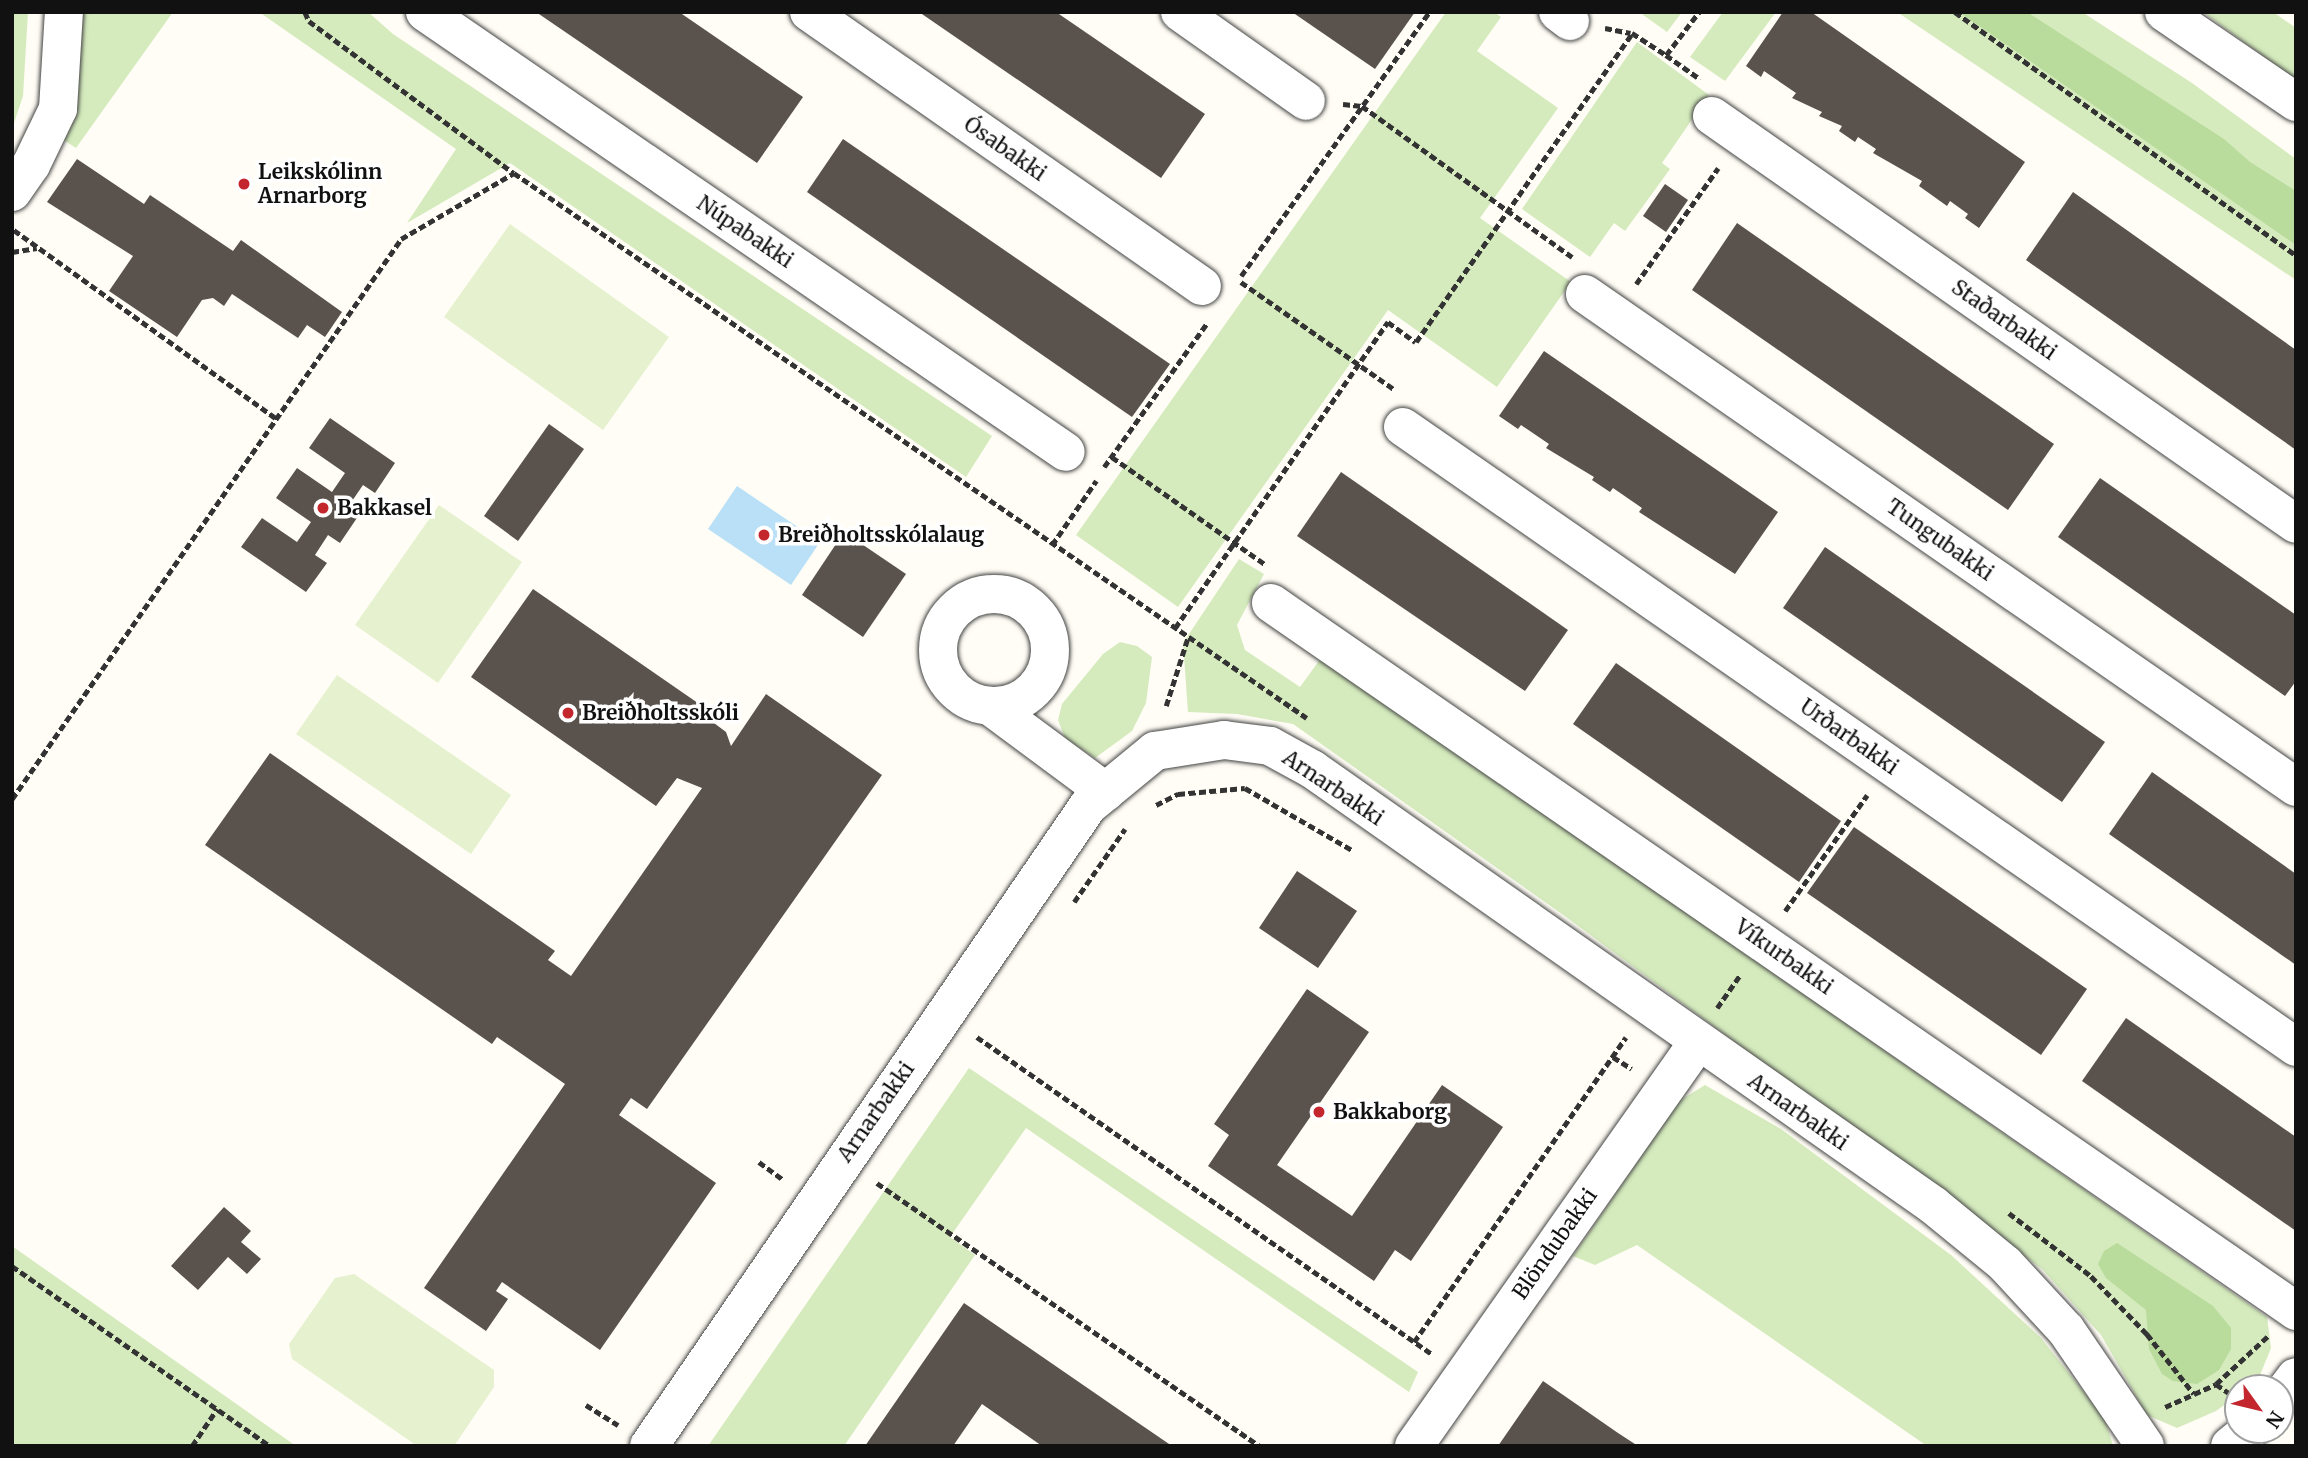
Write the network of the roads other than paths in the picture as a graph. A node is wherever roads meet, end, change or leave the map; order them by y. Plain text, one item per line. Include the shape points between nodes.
1 (64, 12) edge
2 (425, 12) edge
3 (809, 12) edge
4 (1180, 12) edge
5 (2164, 12) edge
6 (1307, 101) road end
7 (2296, 102) edge
8 (1726, 126) road end
9 (12, 192) edge
10 (1202, 286) road end
11 (1600, 304) road end
12 (1403, 427) road end
13 (1066, 453) road end
14 (2296, 524) edge
15 (1271, 603) road end
16 (1032, 692) junction
17 (990, 706) junction
18 (1062, 761) junction
19 (2296, 787) edge
20 (1106, 792) junction
21 (1698, 1042) junction
22 (2296, 1047) edge
23 (2296, 1311) edge
24 (640, 1440) edge
25 (1414, 1446) edge
26 (2145, 1446) edge

1 - 9 street via 58,109 31,165
2 - 13 street, Núpabakki
3 - 10 street, Ósabakki
4 - 6 street
5 - 7 street
8 - 14 street, Staðarbakki
11 - 19 street, Tungubakki
12 - 22 street, Urðarbakki
15 - 23 street, Víkurbakki
16 - 17 street via 1005,705
16 - 17 street via 1045,675 1049,635 1040,617 1016,598 986,594 951,614 941,631 938,651 942,671 954,688 970,701
16 - 18 street via 1026,710
17 - 18 street
18 - 20 street
20 - 21 street, Arnarbakki via 1155,751 1224,740 1270,746 1312,769
20 - 24 street, Arnarbakki via 1088,806
21 - 25 street, Blöndubakki
21 - 26 street, Arnarbakki via 1933,1205 2005,1264 2066,1330

